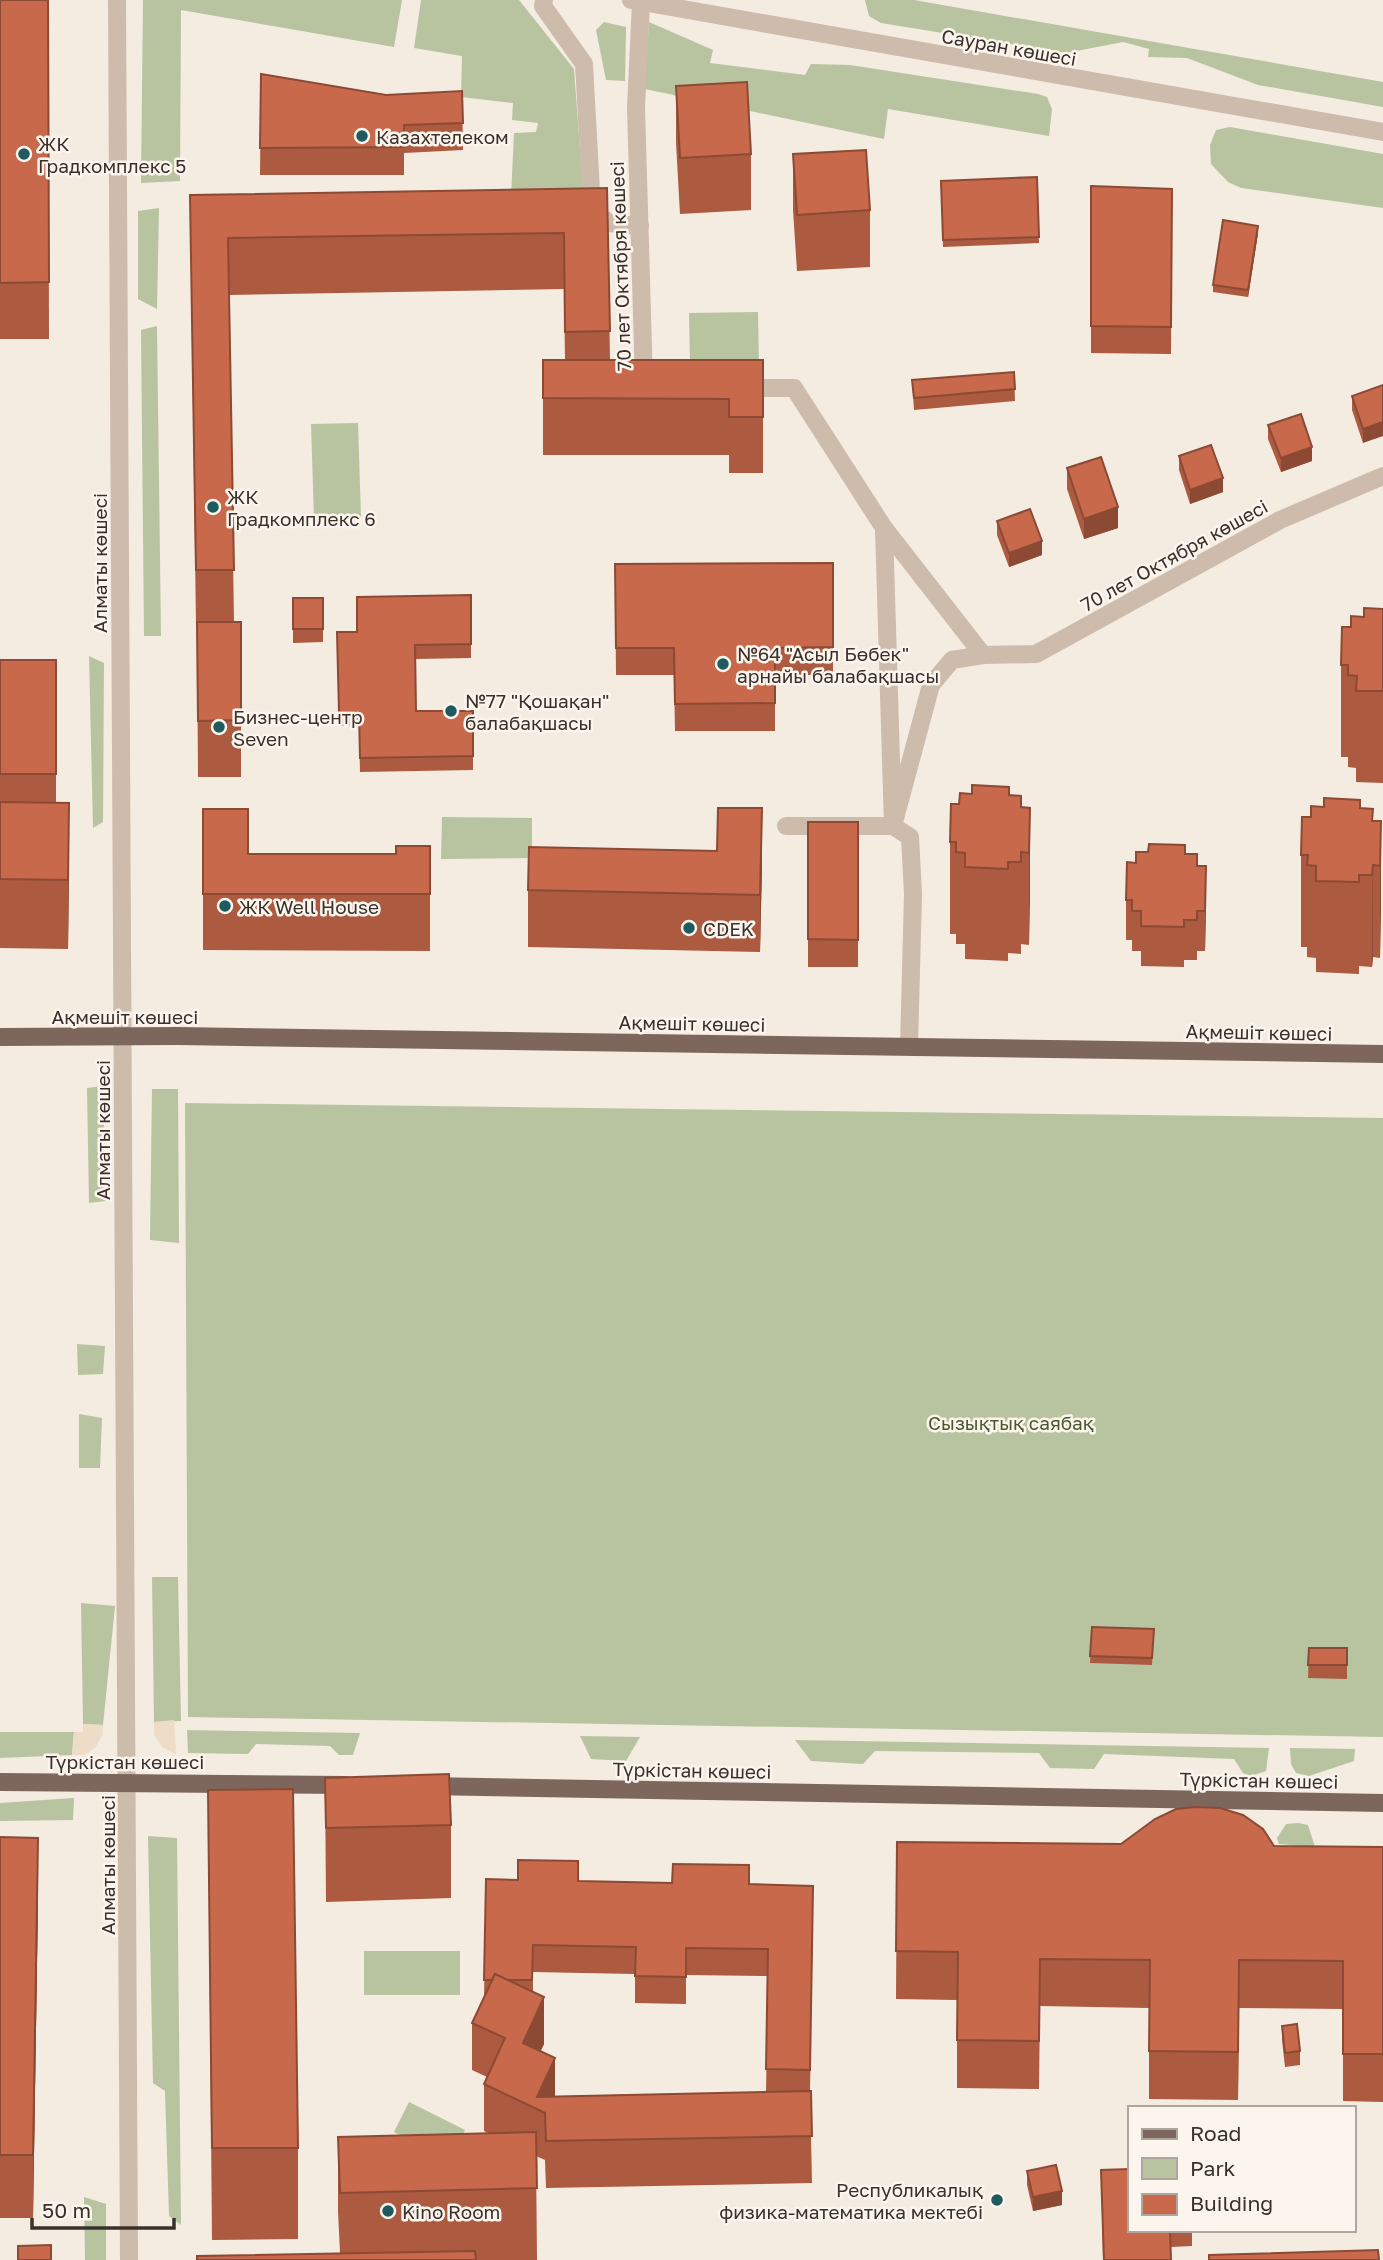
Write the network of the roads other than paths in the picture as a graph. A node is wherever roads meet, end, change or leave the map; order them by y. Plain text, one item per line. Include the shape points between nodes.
1 (117, 0) edge
2 (544, 0) edge
3 (635, 1) edge
4 (1383, 132) edge
5 (640, 226) junction
6 (657, 388) edge
7 (726, 388) edge
8 (1383, 476) edge
9 (884, 528) junction
10 (983, 655) junction
11 (786, 826) dead end
12 (893, 826) junction
13 (123, 1036) junction
14 (0, 1037) edge
15 (909, 1047) junction
16 (1383, 1054) edge
17 (128, 1781) junction
18 (0, 1782) edge
19 (366, 1785) edge
20 (407, 1786) edge
21 (1383, 1803) edge
22 (129, 2260) edge

1 - 13 street, Алматы көшесі
2 - 5 street via 543,6 584,64 592,210 609,223
3 - 4 street, Сауран көшесі
3 - 5 street, 70 лет Октября көшесі
5 - 6 street, 70 лет Октября көшесі via 644,388
7 - 9 street via 794,388
8 - 10 street, 70 лет Октября көшесі via 1280,520 1036,654
9 - 10 street
9 - 12 street
10 - 12 street, 70 лет Октября көшесі via 951,660 931,685
11 - 12 street
12 - 15 street via 910,837
13 - 14 main road, Ақмешіт көшесі
13 - 15 main road, Ақмешіт көшесі
13 - 17 street, Алматы көшесі
15 - 16 main road, Ақмешіт көшесі
17 - 18 main road, Түркістан көшесі
17 - 19 main road, Түркістан көшесі
17 - 22 street, Алматы көшесі
20 - 21 main road, Түркістан көшесі

